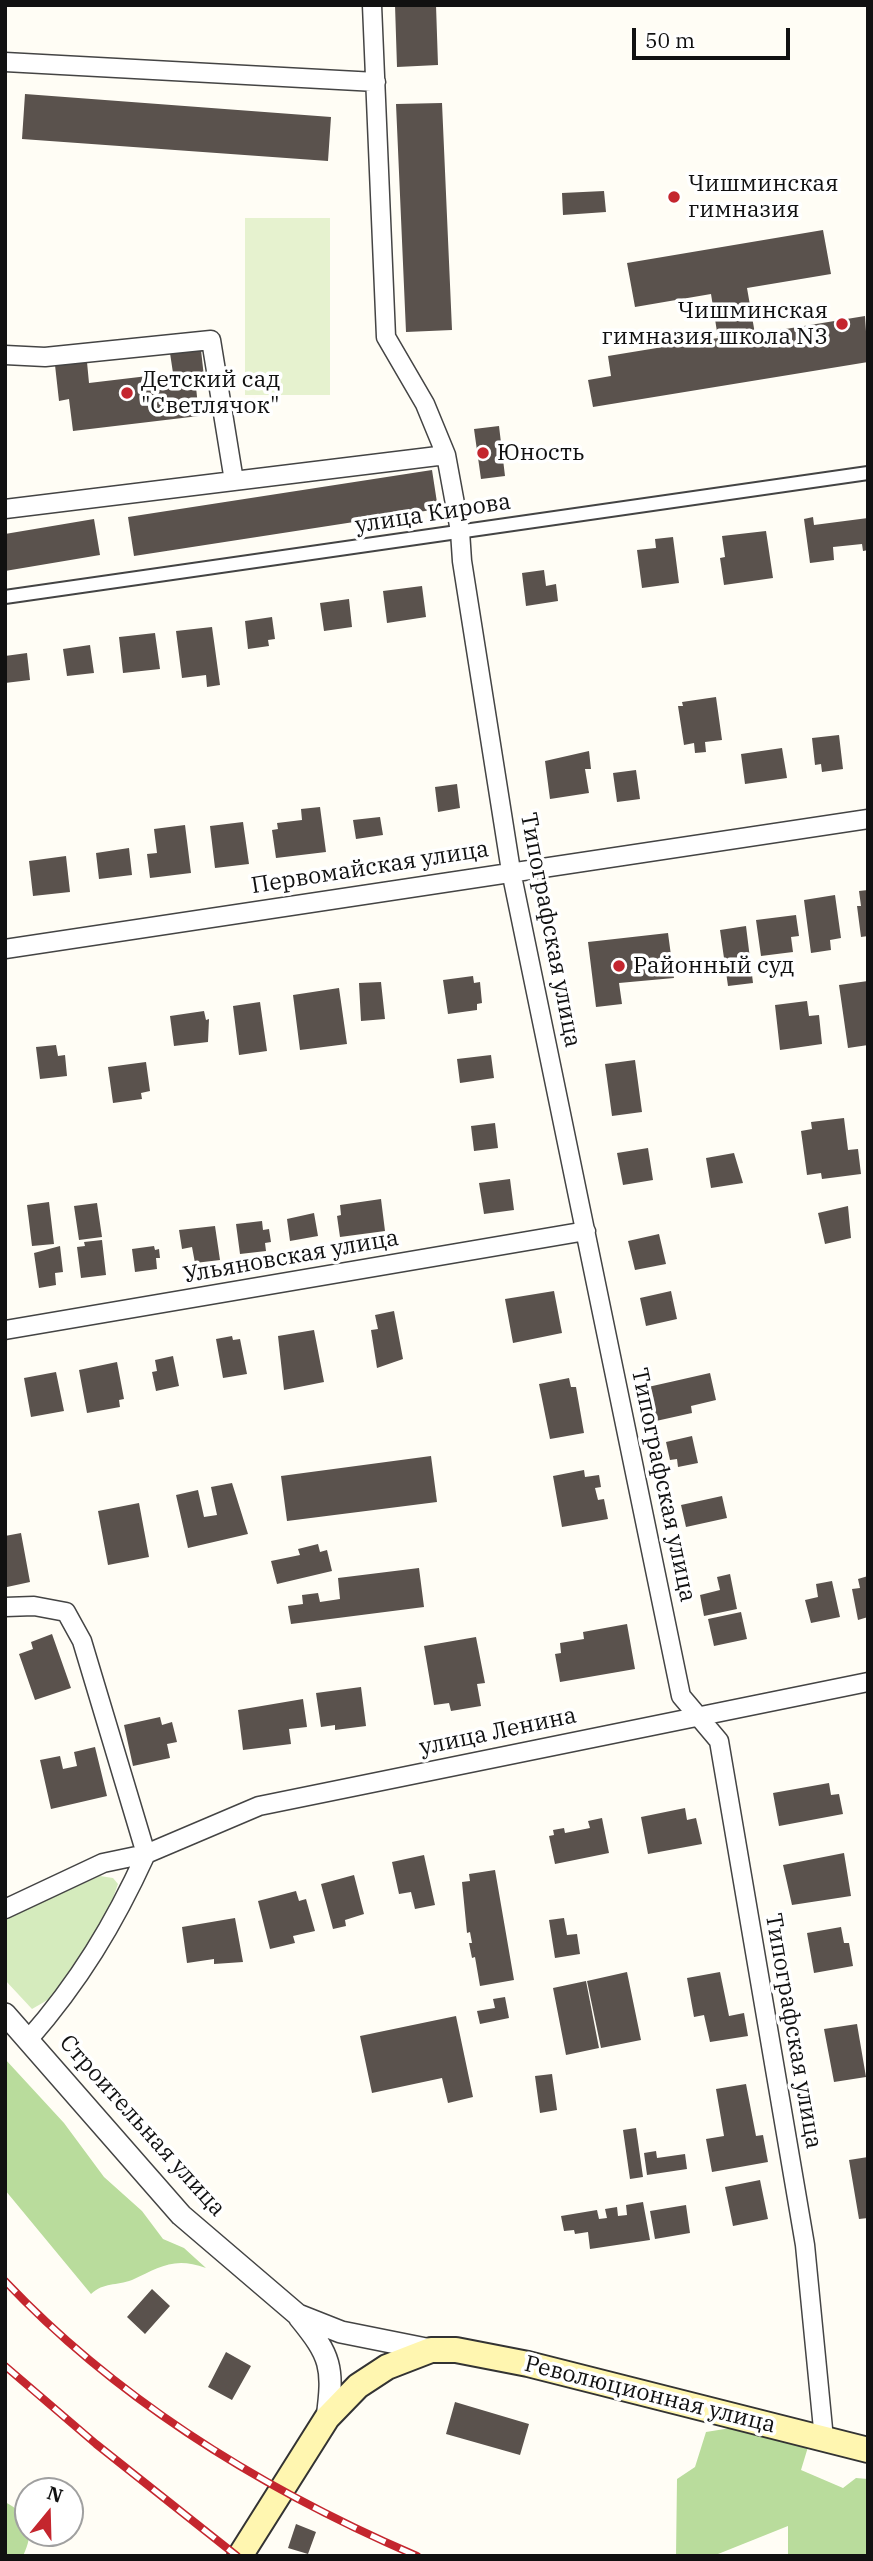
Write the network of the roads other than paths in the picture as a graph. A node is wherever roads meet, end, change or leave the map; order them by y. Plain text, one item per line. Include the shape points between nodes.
1 (372, 5) edge
2 (5, 62) edge
3 (376, 82) junction
4 (5, 355) edge
5 (446, 455) junction
6 (868, 473) edge
7 (234, 481) junction
8 (5, 509) edge
9 (460, 531) junction
10 (5, 597) edge
11 (868, 819) edge
12 (511, 871) junction
13 (5, 949) edge
14 (586, 1231) junction
15 (5, 1330) edge
16 (5, 1607) edge
17 (868, 1682) edge
18 (699, 1716) junction
19 (146, 1854) junction
20 (5, 1909) edge
21 (5, 2014) edge
22 (28, 2040) junction
23 (298, 2315) junction
24 (431, 2350) junction
25 (327, 2418) junction
26 (824, 2439) junction
27 (868, 2450) edge
28 (240, 2556) edge

1 - 3 street, Типографская улица
2 - 3 street
3 - 5 street, Типографская улица via 386,337 425,404
4 - 7 street via 46,358 211,340
5 - 7 street
5 - 9 street, Типографская улица
6 - 9 street, улица Кирова
7 - 8 street
9 - 10 street, улица Кирова
9 - 12 street, Типографская улица
11 - 12 street, Первомайская улица
12 - 13 street, Первомайская улица
12 - 14 street, Типографская улица
14 - 15 street, Ульяновская улица
14 - 18 street, Типографская улица via 681,1696
16 - 19 street via 66,1612 82,1641
17 - 18 street, улица Ленина
18 - 19 street, улица Ленина via 259,1806
18 - 26 street, Типографская улица via 719,1741 724,1768 805,2245
19 - 20 street, улица Ленина via 103,1863
19 - 22 street via 115,1922
21 - 22 street, Строительная улица
22 - 23 street, Строительная улица via 181,2215
23 - 24 street, Строительная улица via 341,2332
23 - 25 street via 324,2347 332,2383
24 - 25 main road via 387,2367 358,2386
24 - 26 main road, Революционная улица via 456,2350 528,2364
25 - 28 main road
26 - 27 main road, Революционная улица

